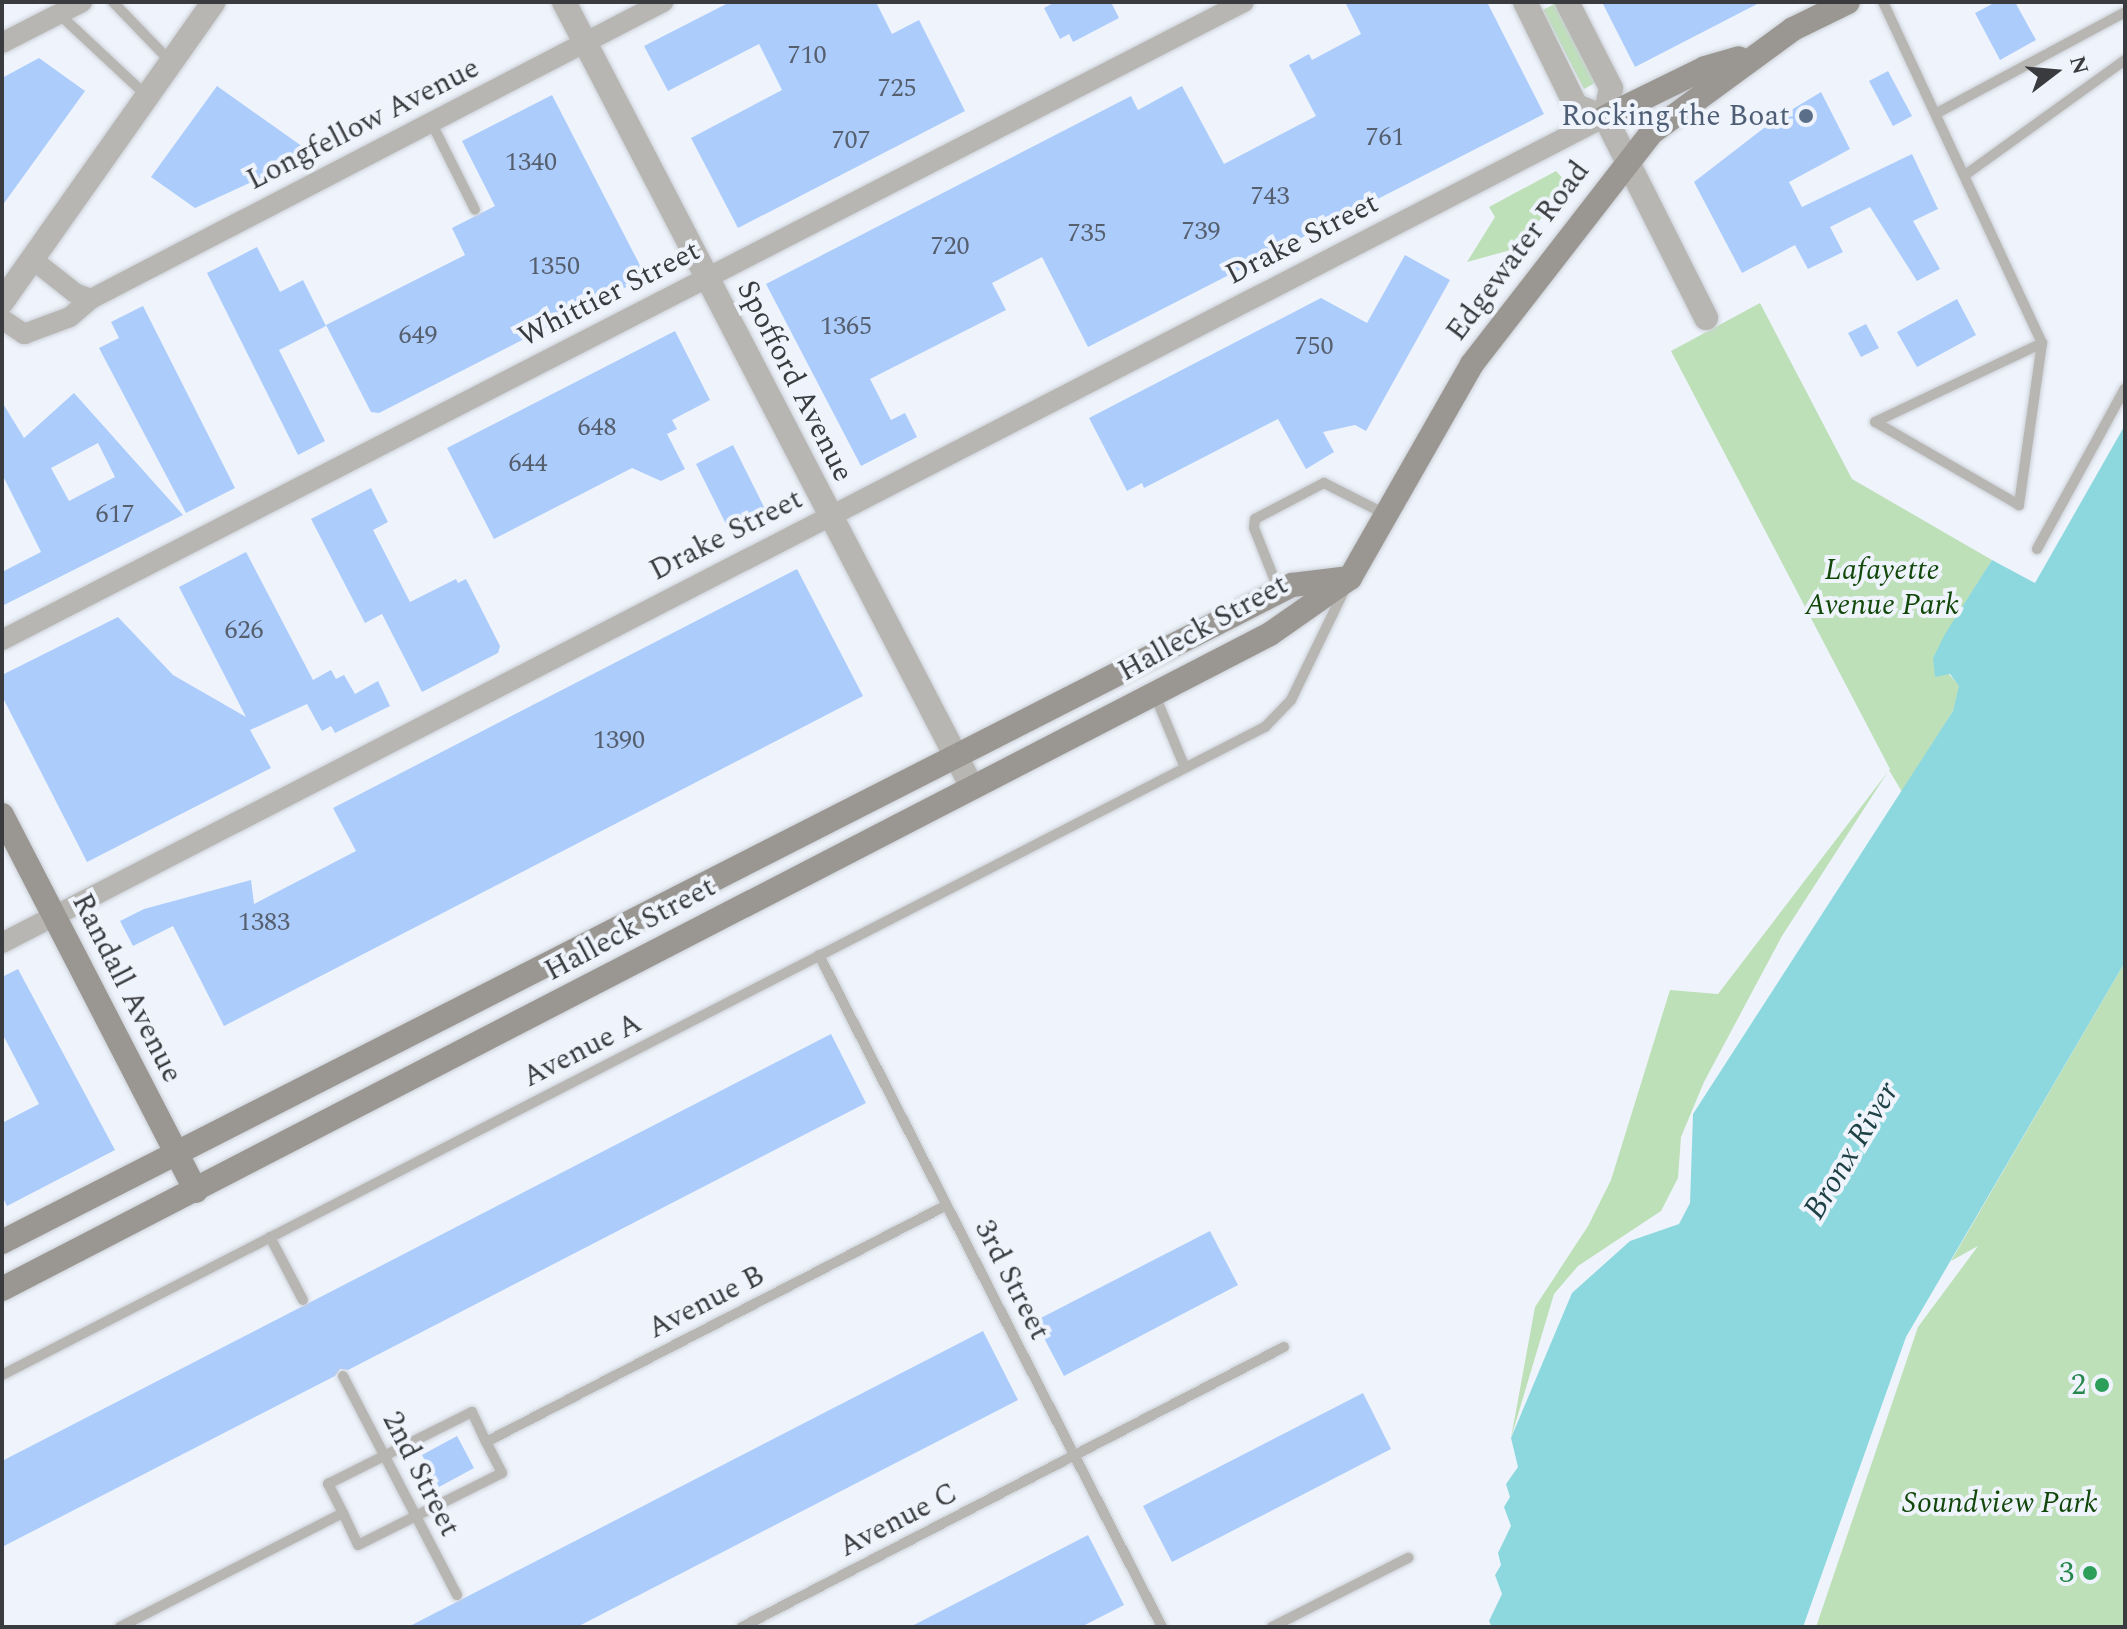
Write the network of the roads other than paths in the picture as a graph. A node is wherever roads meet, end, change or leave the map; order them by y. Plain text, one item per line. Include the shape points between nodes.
1 (82, 2) edge
2 (113, 2) edge
3 (214, 2) edge
4 (564, 2) edge
5 (663, 2) edge
6 (1242, 2) edge
7 (1525, 2) edge
8 (1567, 2) edge
9 (1848, 2) edge
10 (1883, 2) edge
11 (2125, 12) edge
12 (59, 14) junction
13 (584, 42) junction
14 (2, 43) edge
15 (1760, 52) junction
16 (2125, 60) edge
17 (171, 62) junction
18 (147, 96) junction
19 (1937, 113) junction
20 (1605, 117) junction
21 (431, 122) junction
22 (1626, 160) junction
23 (1965, 175) junction
24 (475, 210) dead end
25 (32, 259) junction
26 (706, 278) junction
27 (91, 299) junction
28 (2, 302) edge
29 (1706, 318) dead end
30 (2, 319) edge
31 (2042, 343) junction
32 (2125, 388) edge
33 (1385, 514) junction
34 (829, 516) junction
35 (2037, 549) dead end
36 (1350, 578) junction
37 (1279, 591) junction
38 (2, 640) edge
39 (1154, 693) junction
40 (955, 757) junction
41 (1185, 768) junction
42 (972, 787) junction
43 (2, 815) edge
44 (54, 915) junction
45 (2, 943) edge
46 (819, 955) junction
47 (177, 1153) junction
48 (196, 1191) junction
49 (947, 1205) junction
50 (270, 1237) junction
51 (2, 1242) edge
52 (2, 1289) edge
53 (303, 1300) dead end
54 (1284, 1347) dead end
55 (2, 1375) edge
56 (343, 1376) dead end
57 (486, 1442) junction
58 (385, 1455) junction
59 (1075, 1456) junction
60 (343, 1513) junction
61 (416, 1515) junction
62 (1408, 1558) dead end
63 (457, 1595) dead end
64 (120, 1627) edge
65 (742, 1627) edge
66 (1162, 1627) edge
67 (1272, 1627) edge

1 - 12 street
2 - 17 lane
3 - 17 street
4 - 13 street, Spofford Avenue
5 - 13 street, Longfellow Avenue
6 - 26 street, Whittier Street
7 - 20 street via 1576,106
8 - 20 street via 1611,88
9 - 15 main road, Edgewater Road
10 - 19 lane
11 - 19 lane
12 - 14 street
12 - 18 lane
13 - 21 street, Longfellow Avenue
13 - 26 street, Spofford Avenue
15 - 20 main road via 1705,68
15 - 22 main road, Edgewater Road via 1679,110
16 - 23 lane
17 - 18 street
18 - 25 street
19 - 23 lane
20 - 22 street
20 - 34 street, Drake Street
21 - 24 lane
21 - 27 street, Longfellow Avenue
22 - 29 street
22 - 33 main road, Edgewater Road via 1472,364
23 - 31 lane
25 - 27 street via 75,293
25 - 28 street
26 - 34 street, Spofford Avenue
26 - 38 street, Whittier Street
27 - 30 street, Longfellow Avenue via 70,317 24,334
31 - 31 lane via 1945,389 1875,422 2019,505
32 - 35 lane
33 - 36 main road, Edgewater Road
33 - 37 lane via 1324,483 1255,519
34 - 40 street, Spofford Avenue
34 - 44 street, Drake Street
36 - 37 main road, Halleck Street
36 - 39 main road, Halleck Street via 1270,634
36 - 41 lane, Avenue A via 1291,700 1277,718
37 - 40 main road, Halleck Street
39 - 41 lane
39 - 42 main road, Halleck Street
40 - 42 street, Spofford Avenue
40 - 47 main road, Halleck Street
41 - 46 lane, Avenue A
42 - 48 main road, Halleck Street
43 - 44 main road, Randall Avenue
44 - 45 street, Drake Street
44 - 47 main road, Randall Avenue
46 - 49 lane, 3rd Street
46 - 50 lane, Avenue A
47 - 48 main road, Randall Avenue
47 - 51 main road, Halleck Street
48 - 52 main road, Halleck Street
49 - 57 lane, Avenue B
49 - 59 lane, 3rd Street
50 - 53 lane
50 - 55 lane, Avenue A
54 - 59 lane, Avenue C
56 - 58 lane, 2nd Street
57 - 58 lane via 472,1412
57 - 61 lane via 502,1473
58 - 60 lane via 328,1484
58 - 61 lane, 2nd Street
59 - 65 lane, Avenue C
59 - 66 lane, 3rd Street
60 - 61 lane via 358,1545
60 - 64 lane
61 - 63 lane, 2nd Street
62 - 67 lane

